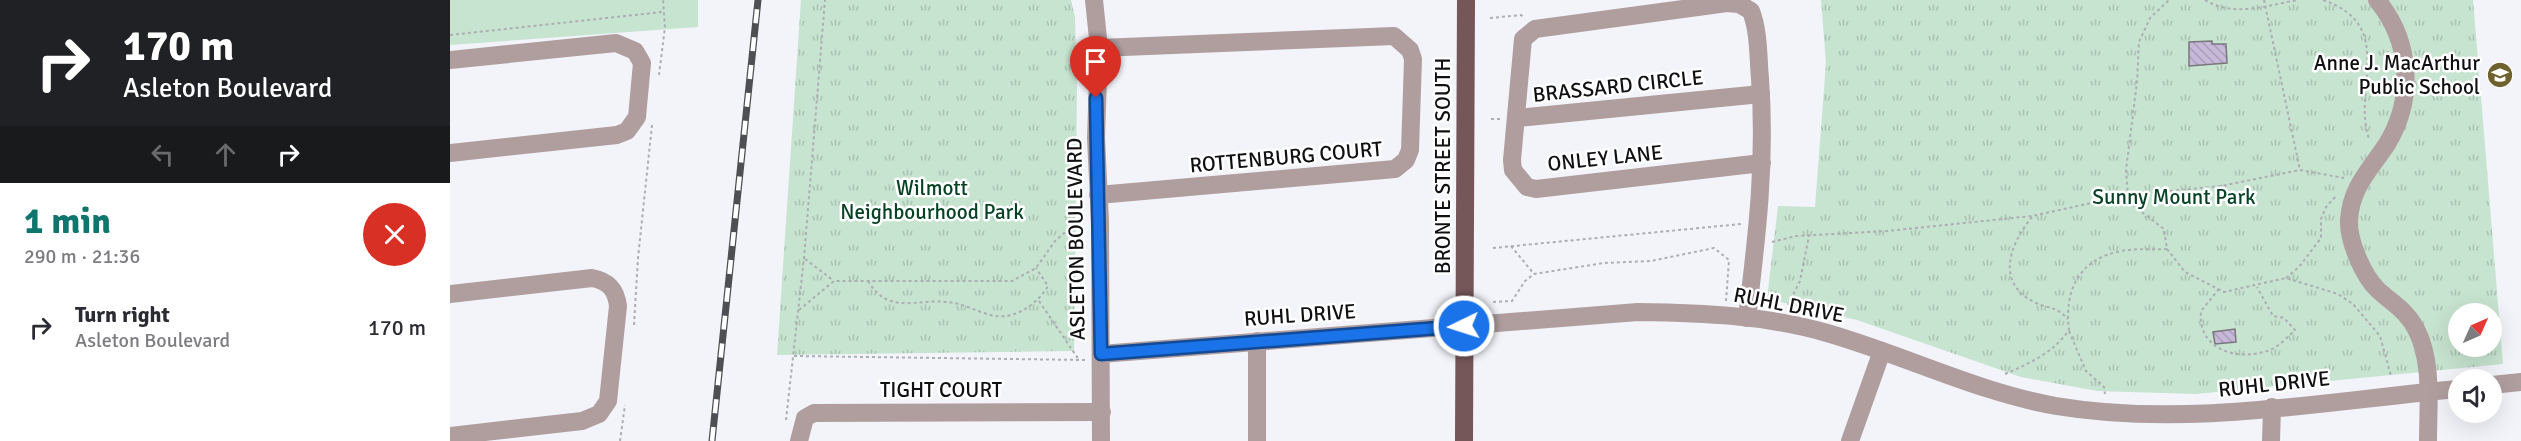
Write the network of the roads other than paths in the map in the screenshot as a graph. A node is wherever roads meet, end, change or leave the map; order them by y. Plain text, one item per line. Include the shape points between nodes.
1 (1094, 0) edge
2 (1467, 0) edge
3 (2377, 0) edge
4 (1099, 48) junction
5 (450, 60) edge
6 (1761, 94) junction
7 (1518, 118) junction
8 (450, 153) edge
9 (1762, 163) junction
10 (1099, 200) junction
11 (450, 294) edge
12 (1747, 318) junction
13 (1464, 326) junction
14 (1257, 341) junction
15 (1882, 351) junction
16 (1101, 358) junction
17 (2521, 382) edge
18 (2502, 384) edge
19 (2448, 389) edge
20 (2428, 392) junction
21 (2271, 407) junction
22 (1102, 412) junction
23 (450, 436) edge
24 (792, 436) edge
25 (1101, 441) edge
26 (1257, 441) edge
27 (1464, 441) edge
28 (1850, 441) edge
29 (2271, 441) edge
30 (2428, 441) edge

1 - 4 street, ASLETON BOULEVARD
2 - 13 main road, BRONTE STREET SOUTH
3 - 20 street via 2396,31 2407,74 2400,117 2386,145 2350,177 2350,234 2358,258 2377,290 2394,301 2416,328 2424,351
4 - 10 street, ASLETON BOULEVARD via 1095,138
4 - 10 street, ROTTENBURG COURT via 1394,36 1410,50 1413,59 1410,150 1406,160 1395,169
5 - 8 street via 616,43 635,51 642,63 637,117 627,131
6 - 7 street, BRASSARD CIRCLE
6 - 7 street, BRASSARD CIRCLE via 1756,24 1751,11 1739,4 1535,29 1523,39
6 - 9 street
7 - 9 street, ONLEY LANE via 1513,170 1527,187 1536,189
9 - 12 street
10 - 16 street, ASLETON BOULEVARD
11 - 23 street via 592,278 610,286 618,306 608,401 599,414 582,421
12 - 13 street, RUHL DRIVE via 1638,312
12 - 15 street, RUHL DRIVE via 1807,328
13 - 14 street, RUHL DRIVE
13 - 27 main road, BRONTE STREET SOUTH
14 - 16 street, RUHL DRIVE
14 - 26 street
15 - 21 street, RUHL DRIVE via 2001,394 2094,411 2171,415
15 - 28 street
16 - 22 street, ASLETON BOULEVARD
17 - 18 street
19 - 20 street, RUHL DRIVE
20 - 21 street, RUHL DRIVE
20 - 30 street
21 - 29 street
22 - 24 street, TIGHT COURT via 814,413 805,418
22 - 25 street, ASLETON BOULEVARD

